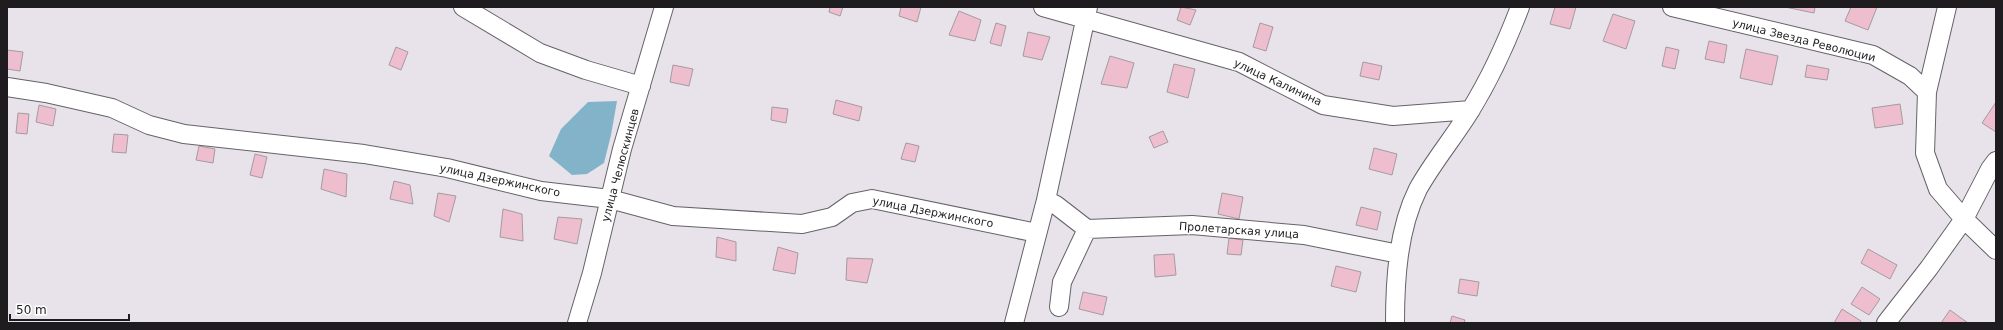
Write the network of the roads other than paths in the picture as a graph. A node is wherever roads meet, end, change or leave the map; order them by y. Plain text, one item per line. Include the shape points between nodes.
1 (463, 7) edge
2 (664, 7) edge
3 (1043, 7) edge
4 (1520, 7) edge
5 (1672, 7) edge
6 (1947, 7) edge
7 (1086, 13) edge
8 (642, 86) junction
9 (7, 87) edge
10 (1927, 92) junction
11 (1471, 110) junction
12 (1996, 161) edge
13 (610, 200) junction
14 (1046, 200) junction
15 (1964, 219) junction
16 (1087, 229) junction
17 (1037, 233) junction
18 (1996, 250) edge
19 (1399, 254) junction
20 (1059, 308) dead end
21 (577, 323) edge
22 (1014, 323) edge
23 (1395, 323) edge
24 (1886, 323) edge

1 - 8 street via 540,53 586,70
2 - 8 street, улица Челюскинцев
3 - 7 street, улица Калинина
4 - 11 street via 1501,56
5 - 10 street, улица Звезда Революции via 1873,55 1910,76
6 - 10 street
7 - 11 street, улица Калинина via 1239,62 1324,105 1393,116
7 - 14 street
8 - 13 street, улица Челюскинцев via 622,149
9 - 13 street, улица Дзержинского via 112,108 149,125 184,134 364,154 447,168 541,191
10 - 15 street via 1925,153 1938,189
11 - 19 street via 1418,190 1405,225
12 - 15 street
13 - 17 street, улица Дзержинского via 673,216 802,224 832,217 852,204 872,199
13 - 21 street, улица Челюскинцев
14 - 16 street
14 - 17 street
15 - 18 street
15 - 24 street
16 - 19 street, Пролетарская улица via 1192,225 1304,235
16 - 20 street via 1062,282
17 - 22 street
19 - 23 street

